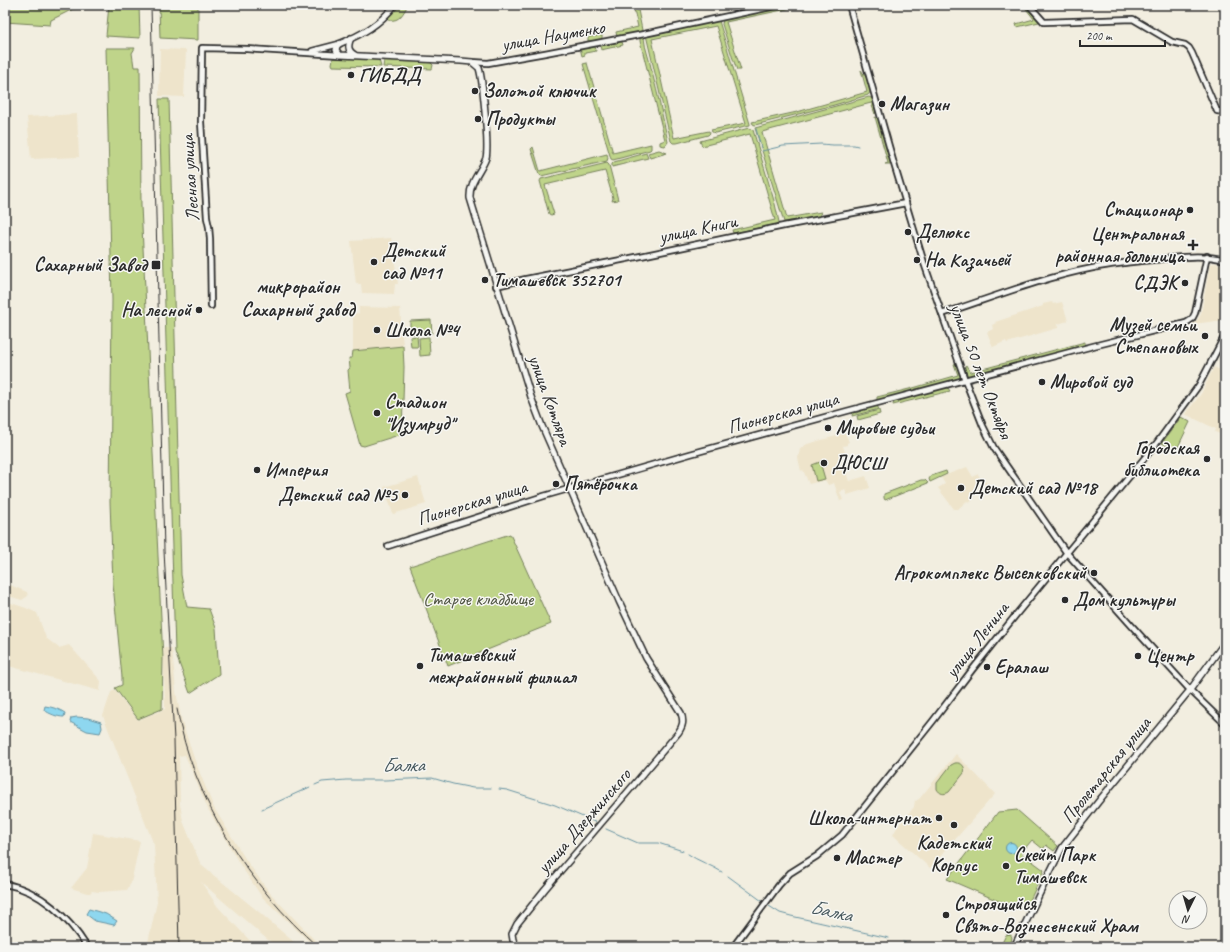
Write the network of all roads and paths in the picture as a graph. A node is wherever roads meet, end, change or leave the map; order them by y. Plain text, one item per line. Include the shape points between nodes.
1 (395, 5) edge
2 (780, 5) edge
3 (849, 5) edge
4 (1029, 5) edge
5 (352, 38) junction
6 (339, 44) junction
7 (309, 52) junction
8 (349, 52) junction
9 (340, 55) junction
10 (472, 62) junction
11 (479, 68) joint
12 (1225, 112) edge
13 (906, 204) junction
14 (1207, 256) junction
15 (1225, 260) edge
16 (496, 286) junction
17 (211, 306) dead end
18 (942, 314) junction
19 (1225, 335) edge
20 (966, 380) junction
21 (570, 488) junction
22 (388, 546) dead end
23 (1066, 552) junction
24 (1225, 642) edge
25 (1190, 690) junction
26 (683, 723) joint
27 (1225, 724) edge
28 (5, 884) edge
29 (88, 947) edge
30 (519, 947) edge
31 (733, 947) edge
32 (1014, 947) edge

1 - 5 main road via 374,27
2 - 10 main road, улица Науменко via 545,53 488,63
3 - 13 main road, улица 50 лет Октября
4 - 12 main road via 1044,22 1133,19 1172,42 1187,46 1217,111
5 - 6 main road
5 - 8 main road via 348,46
6 - 7 main road
6 - 8 main road via 344,45
6 - 9 main road via 336,50
7 - 9 main road
7 - 17 main road, Лесная улица via 202,48 201,122 210,239
8 - 9 main road
8 - 10 main road, улица Науменко via 356,56
10 - 11 main road, улица Науменко
11 - 16 main road, улица Котляра via 487,148 486,158 470,190 470,198
13 - 16 main road, улица Книги via 784,226
13 - 18 main road, улица 50 лет Октября
14 - 15 main road
14 - 18 main road via 1130,262 1093,268 1054,277
14 - 20 main road, Пионерская улица via 1195,313 1190,321
16 - 21 main road, улица Котляра via 531,397
18 - 20 main road, улица 50 лет Октября
19 - 23 main road, улица Ленина via 1199,385 1156,444
20 - 21 main road, Пионерская улица
20 - 23 main road, улица 50 лет Октября via 994,448
21 - 22 main road, Пионерская улица
21 - 26 main road, улица Котляра via 646,658 681,713
23 - 25 main road, улица 50 лет Октября
23 - 31 main road, улица Ленина via 842,835 817,856 790,873
24 - 25 main road, Пролетарская улица
25 - 27 main road, улица 50 лет Октября
25 - 32 main road, Пролетарская улица via 1062,848
26 - 30 main road, улица Дзержинского via 682,728 650,768 521,919 513,930 513,940
28 - 29 main road via 29,892 48,903 78,932

